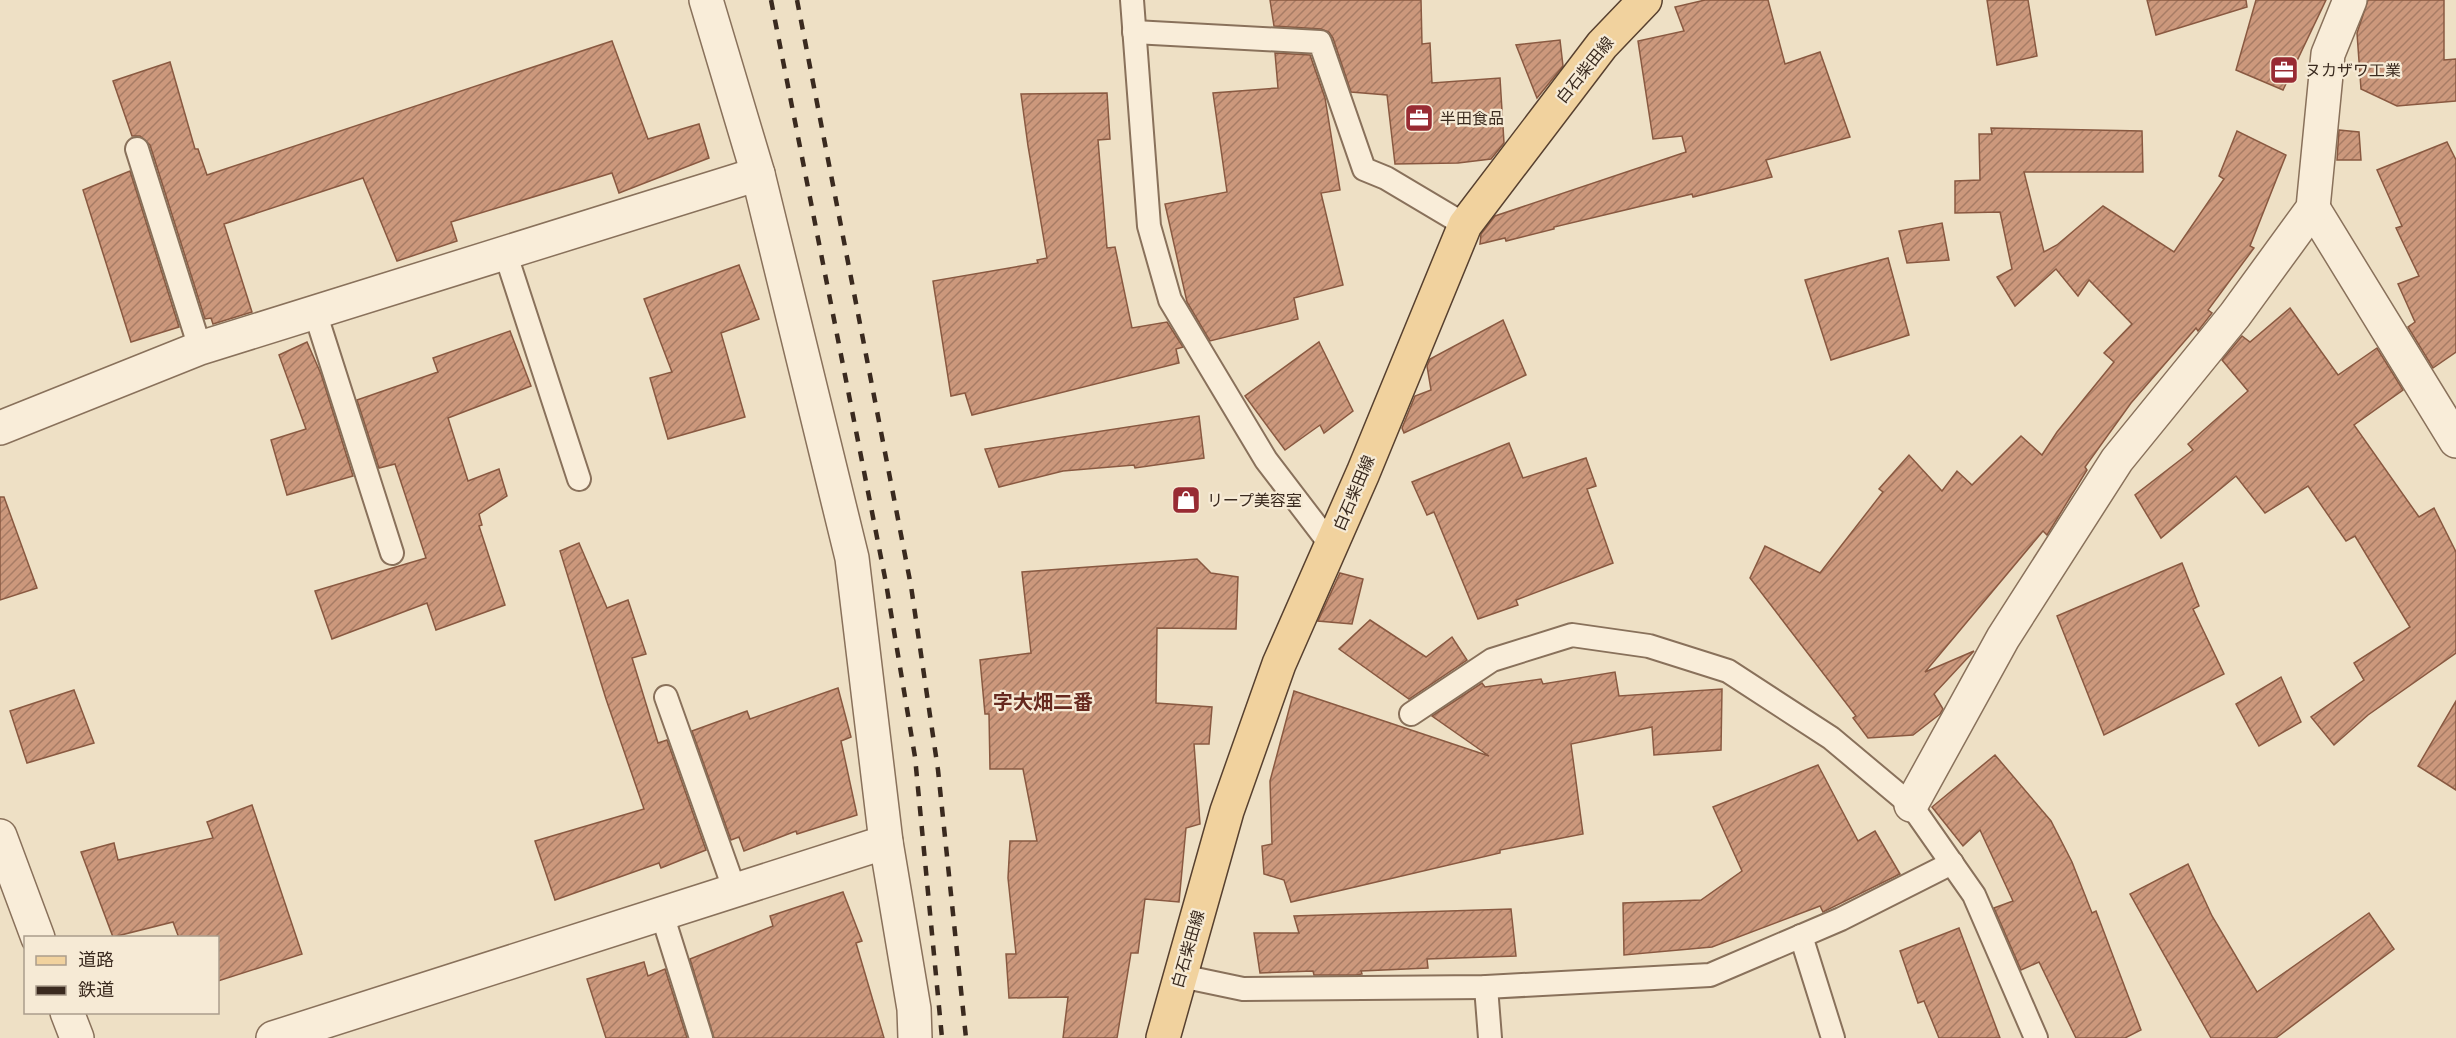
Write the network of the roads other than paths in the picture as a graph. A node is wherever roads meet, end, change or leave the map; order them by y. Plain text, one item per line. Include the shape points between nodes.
1 (706, 0) edge
2 (1132, 0) edge
3 (1645, 0) edge
4 (2350, 0) edge
5 (1134, 32) junction
6 (137, 149) dead end
7 (758, 174) junction
8 (2313, 208) junction
9 (1465, 225) junction
10 (505, 252) junction
11 (315, 312) junction
12 (200, 348) junction
13 (0, 428) edge
14 (2456, 441) edge
15 (579, 479) dead end
16 (1331, 545) junction
17 (392, 553) dead end
18 (666, 697) dead end
19 (1411, 714) dead end
20 (1911, 805) junction
21 (0, 836) edge
22 (886, 842) junction
23 (1952, 863) junction
24 (735, 891) junction
25 (662, 914) junction
26 (37, 936) edge
27 (1801, 936) junction
28 (1181, 976) junction
29 (1486, 987) junction
30 (68, 1014) edge
31 (77, 1038) edge
32 (273, 1038) edge
33 (701, 1038) edge
34 (915, 1038) edge
35 (1163, 1038) edge
36 (1490, 1038) edge
37 (1833, 1038) edge
38 (2036, 1038) edge

1 - 7 street
2 - 5 lane
3 - 9 main road, 白石柴田線 via 1602,45
4 - 8 street via 2328,54
5 - 9 lane via 1320,42 1364,169
5 - 16 lane via 1149,226 1170,300 1266,460
6 - 12 lane
7 - 10 street
7 - 22 street via 852,558
8 - 14 street
8 - 20 street via 2235,315 2117,460 2003,638
9 - 16 main road, 白石柴田線
10 - 11 street
10 - 15 lane
11 - 12 street
11 - 17 lane
12 - 13 street
16 - 28 main road, 白石柴田線 via 1279,664 1227,811
18 - 24 lane
19 - 20 lane via 1492,660 1572,634 1649,646 1728,671 1831,738
20 - 23 lane
21 - 26 street
22 - 24 street
22 - 34 street via 914,1010
23 - 27 lane
23 - 38 lane via 1974,895
24 - 25 street
25 - 32 street
25 - 33 lane
27 - 29 lane via 1710,975
27 - 37 lane
28 - 29 lane via 1243,989
28 - 35 main road, 白石柴田線
29 - 36 lane
30 - 31 street

